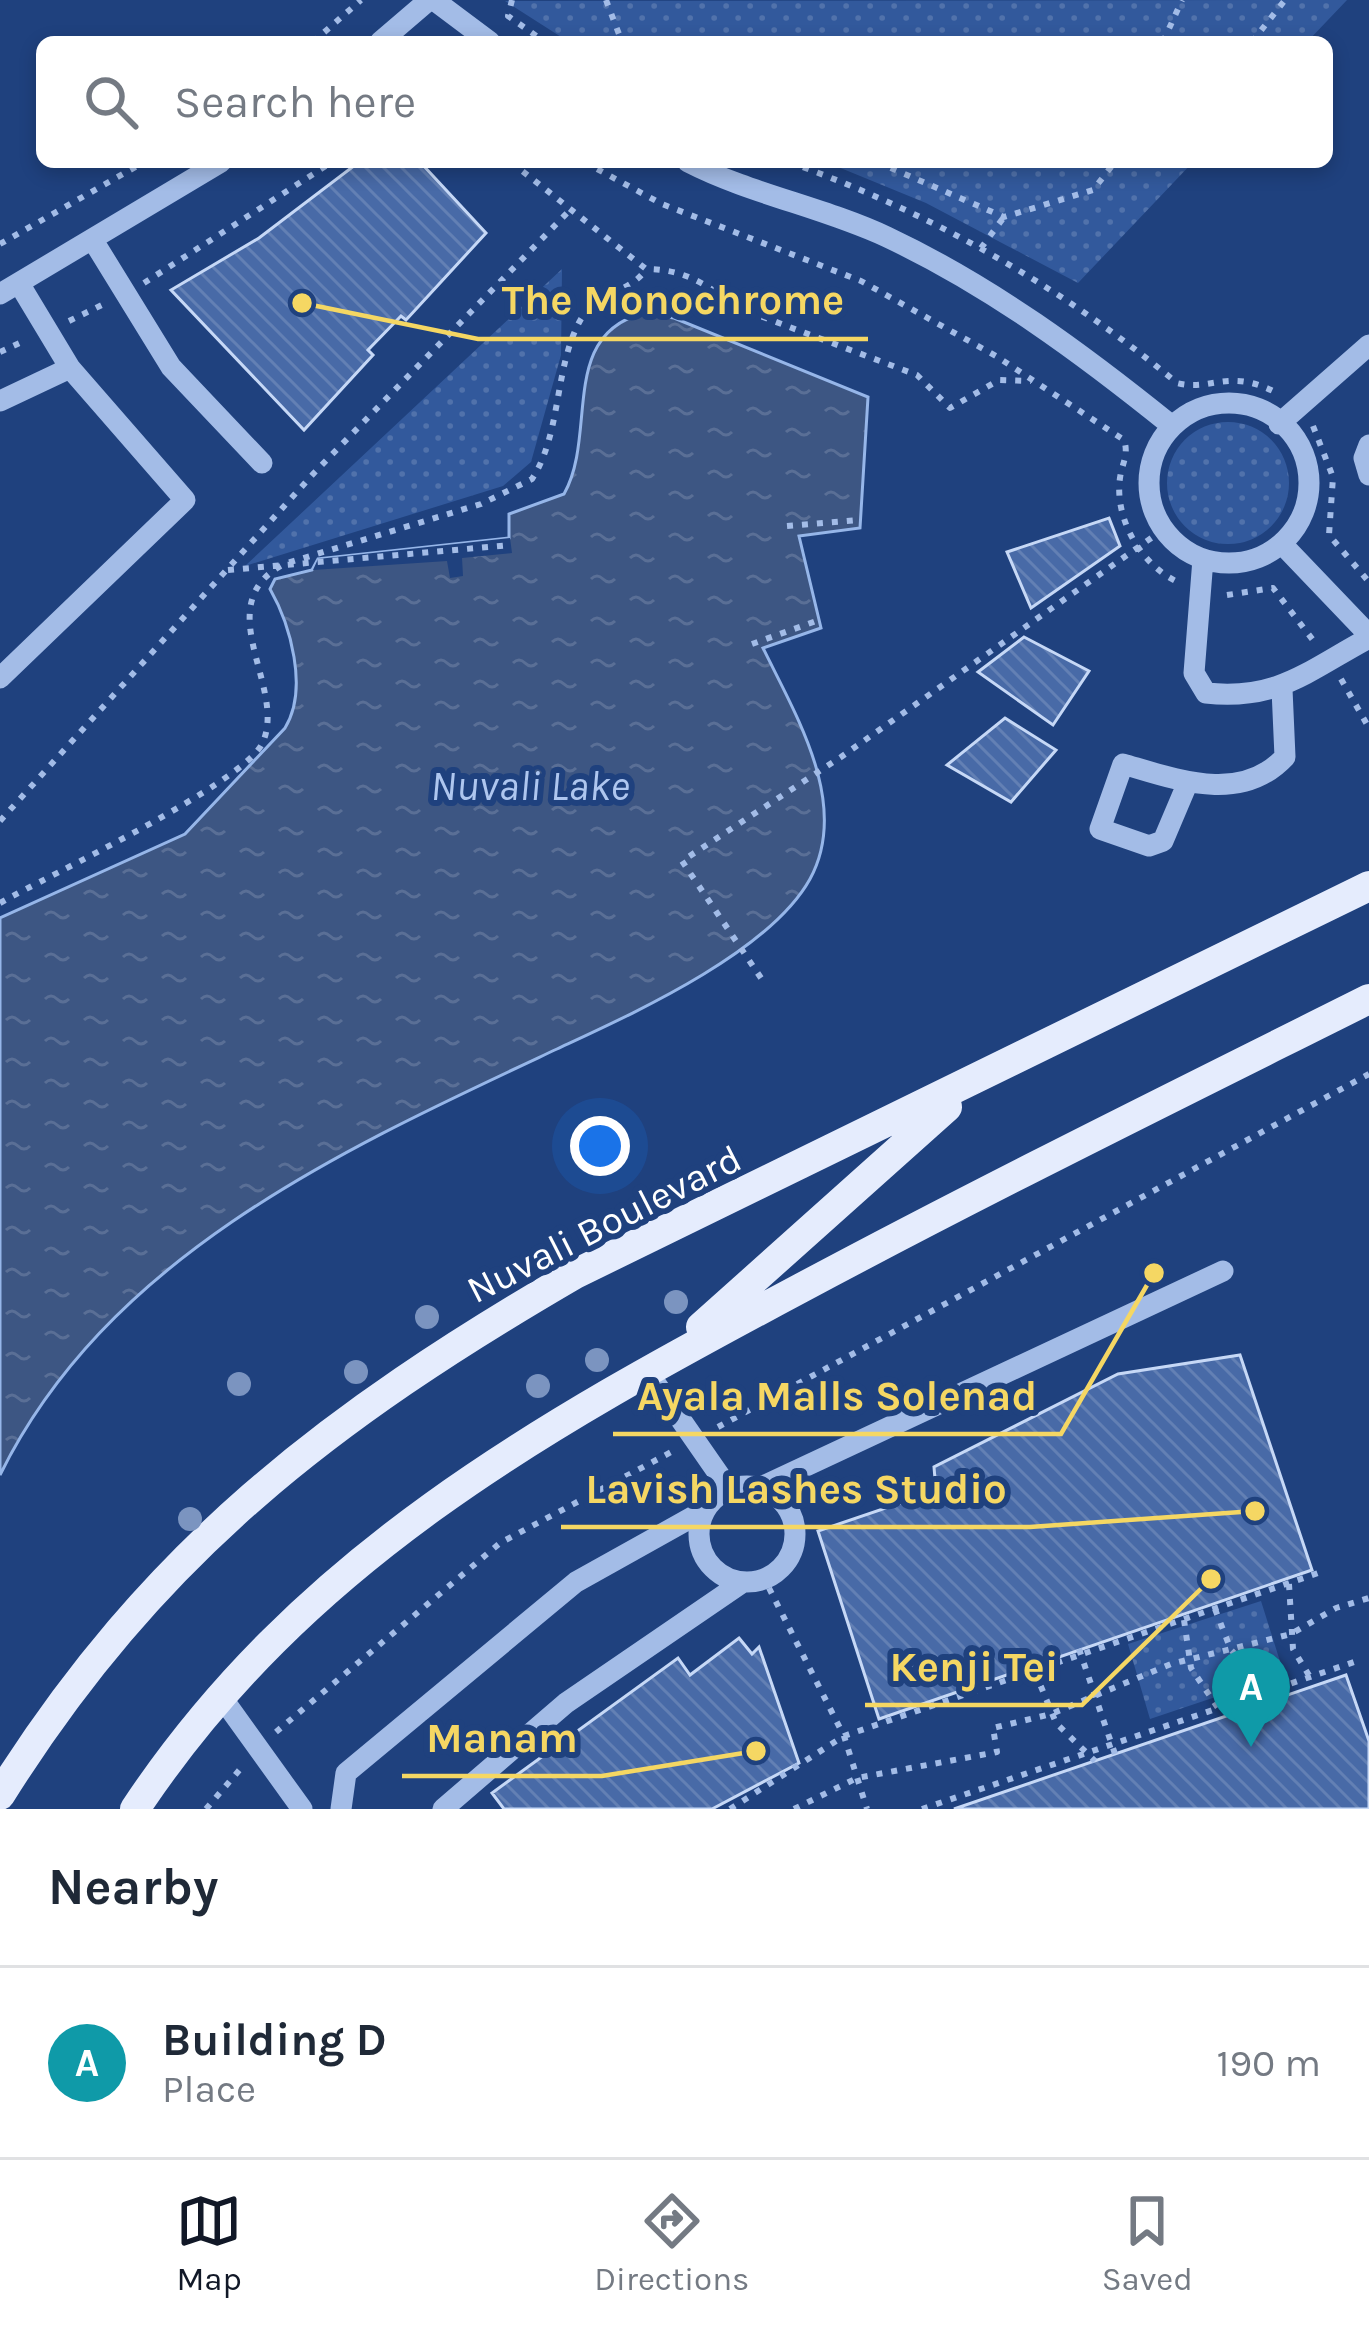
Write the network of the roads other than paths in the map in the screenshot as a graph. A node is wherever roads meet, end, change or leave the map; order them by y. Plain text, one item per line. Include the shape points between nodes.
1 (432, 0) edge
2 (387, 36) edge
3 (482, 36) edge
4 (211, 168) edge
5 (704, 168) edge
6 (94, 242) junction
7 (10, 289) edge
8 (1369, 345) edge
9 (70, 368) junction
10 (0, 401) edge
11 (1280, 424) junction
12 (1172, 426) junction
13 (1369, 445) edge
14 (262, 463) dead end
15 (1369, 475) edge
16 (1282, 544) junction
17 (1203, 559) junction
18 (1369, 637) edge
19 (0, 678) edge
20 (1282, 689) junction
21 (1188, 782) junction
22 (1369, 886) edge
23 (1369, 999) edge
24 (974, 1083) junction
25 (1223, 1271) dead end
26 (656, 1366) junction
27 (759, 1488) junction
28 (729, 1490) junction
29 (705, 1510) junction
30 (754, 1581) junction
31 (220, 1695) junction
32 (0, 1796) edge
33 (340, 1801) edge
34 (135, 1809) edge
35 (302, 1809) edge
36 (313, 1809) edge
37 (443, 1809) edge

1 - 2 street
1 - 3 street
4 - 6 street
5 - 12 street via 889,238 964,279 1058,338
6 - 7 street
6 - 14 street via 171,367
7 - 9 street
8 - 11 street
9 - 10 street
9 - 19 street via 185,500
11 - 12 street via 1228,403
11 - 16 street via 1301,447 1309,472 1299,524
12 - 17 street via 1149,477 1163,529
13 - 15 street
16 - 17 street via 1244,562
16 - 18 street
17 - 20 street via 1196,684 1238,696
18 - 20 street
20 - 21 street via 1285,757 1269,773 1244,785
21 - 21 street via 1123,764 1100,829 1149,846 1163,841
22 - 24 main road, Nuvali Boulevard
23 - 26 main road
24 - 26 main road
24 - 32 main road, Nuvali Boulevard via 575,1274 304,1448 139,1606 44,1725
25 - 27 street
26 - 28 street
26 - 31 main road via 508,1450 408,1520
27 - 28 street
27 - 30 street via 784,1504 794,1532 788,1560
28 - 29 street
29 - 30 street via 704,1556 714,1569
29 - 33 street via 576,1582 369,1752 346,1774
30 - 37 street via 566,1702
31 - 34 main road
31 - 35 street
33 - 36 street

